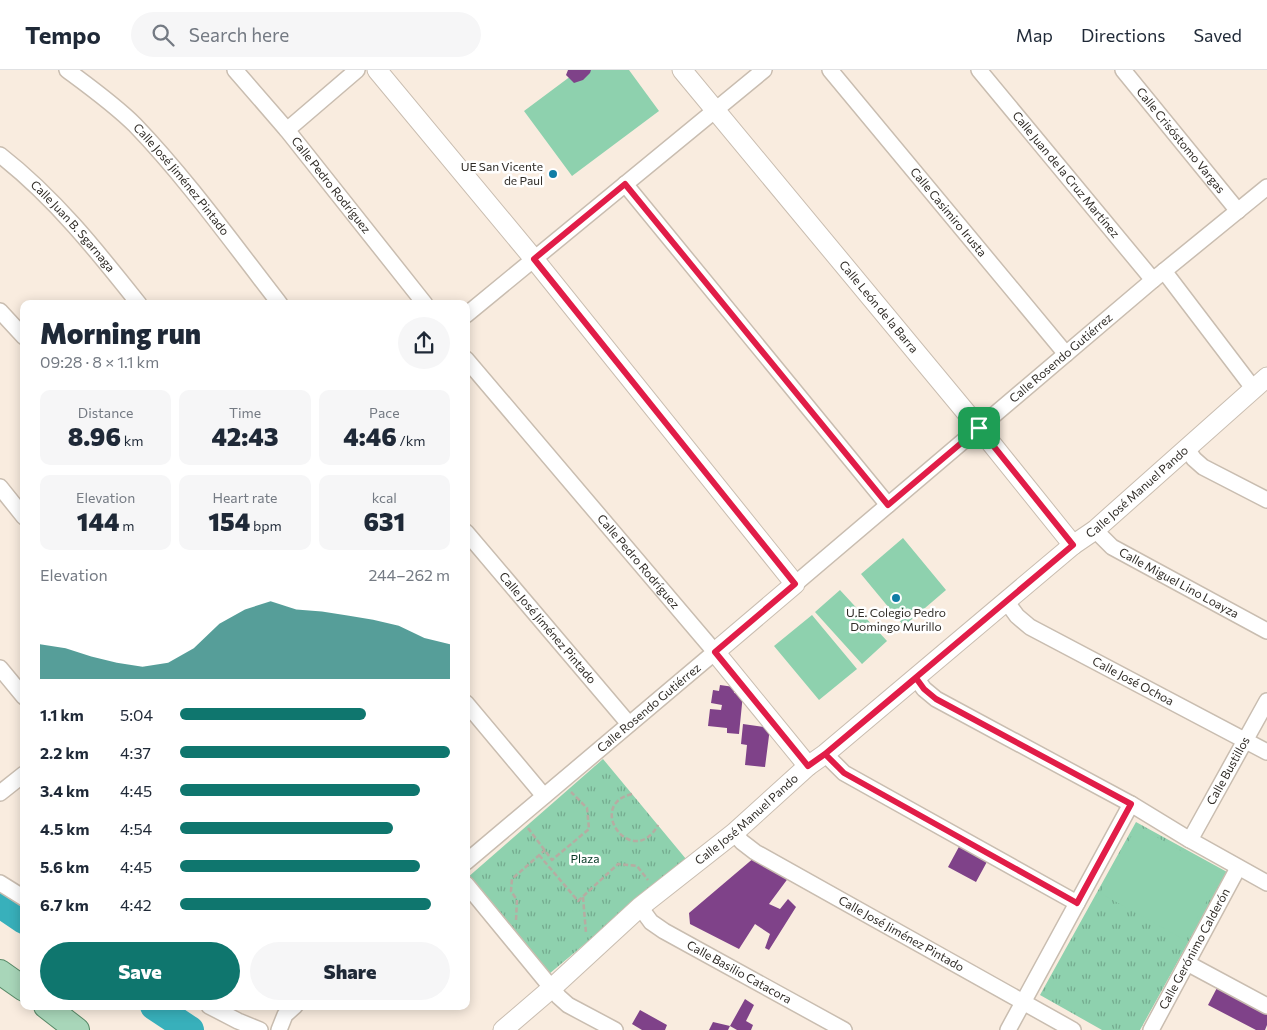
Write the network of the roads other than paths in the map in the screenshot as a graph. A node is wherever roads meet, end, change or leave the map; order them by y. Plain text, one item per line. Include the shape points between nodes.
1 (67, 70) edge
2 (235, 70) edge
3 (357, 70) edge
4 (377, 70) edge
5 (682, 70) edge
6 (764, 70) edge
7 (830, 70) edge
8 (979, 70) edge
9 (1123, 70) edge
10 (716, 110) junction
11 (287, 130) junction
12 (0, 155) edge
13 (625, 184) junction
14 (1267, 187) edge
15 (1238, 211) junction
16 (534, 259) junction
17 (1159, 275) junction
18 (136, 300) edge
19 (277, 300) edge
20 (422, 300) edge
21 (0, 311) edge
22 (470, 312) edge
23 (20, 333) edge
24 (1066, 354) junction
25 (470, 364) edge
26 (1260, 383) edge
27 (979, 428) junction
28 (1187, 449) junction
29 (0, 487) edge
30 (1267, 500) edge
31 (888, 505) junction
32 (20, 512) edge
33 (1095, 530) junction
34 (470, 537) edge
35 (1073, 545) junction
36 (795, 584) junction
37 (1006, 601) junction
38 (1267, 631) edge
39 (715, 652) junction
40 (0, 668) edge
41 (916, 678) junction
42 (20, 692) edge
43 (1267, 701) edge
44 (470, 708) edge
45 (629, 724) junction
46 (1246, 741) junction
47 (1267, 752) edge
48 (825, 754) junction
49 (808, 766) junction
50 (20, 777) edge
51 (0, 792) edge
52 (544, 796) junction
53 (1131, 804) junction
54 (734, 833) junction
55 (1190, 840) junction
56 (470, 859) edge
57 (1238, 868) junction
58 (0, 883) edge
59 (1267, 883) edge
60 (470, 889) edge
61 (20, 896) edge
62 (1077, 903) junction
63 (640, 907) junction
64 (1187, 963) junction
65 (1, 974) edge
66 (20, 987) edge
67 (552, 988) junction
68 (1023, 1002) junction
69 (1267, 1006) edge
70 (51, 1010) edge
71 (217, 1010) edge
72 (286, 1010) edge
73 (77, 1030) edge
74 (260, 1030) edge
75 (279, 1030) edge
76 (503, 1030) edge
77 (615, 1030) edge
78 (844, 1030) edge
79 (1008, 1030) edge
80 (1073, 1030) edge
81 (1151, 1030) edge

1 - 19 street, Calle José Jiménez Pintado via 135,125
2 - 11 street, Calle Pedro Rodríguez
3 - 11 street
4 - 16 street
5 - 10 street, Calle León de la Barra
6 - 10 street
7 - 24 street, Calle Casimiro Irusta
8 - 17 street, Calle Juan de la Cruz Martínez
9 - 15 street, Calle Crisóstomo Vargas
10 - 13 street
10 - 27 street, Calle León de la Barra
11 - 20 street, Calle Pedro Rodríguez
12 - 18 street, Calle Juan B. Sgarnaga via 92,244
13 - 16 street
13 - 31 street
14 - 15 street, Calle Rosendo Gutiérrez
15 - 17 street, Calle Rosendo Gutiérrez
16 - 22 street
16 - 36 street
17 - 24 street, Calle Rosendo Gutiérrez
17 - 26 street, Calle Juan de la Cruz Martínez
21 - 23 street
24 - 27 street, Calle Rosendo Gutiérrez
25 - 39 street, Calle Pedro Rodríguez
26 - 28 street, Calle José Manuel Pando
27 - 31 street, Calle Rosendo Gutiérrez
27 - 35 street, Calle León de la Barra
28 - 30 street via 1203,467
28 - 33 street, Calle José Manuel Pando
29 - 32 street
31 - 36 street, Calle Rosendo Gutiérrez
33 - 35 street, Calle José Manuel Pando
33 - 38 street, Calle Miguel Lino Loayza via 1112,547
34 - 45 street, Calle José Jiménez Pintado
35 - 37 street, Calle José Manuel Pando
36 - 39 street, Calle Rosendo Gutiérrez
37 - 41 street, Calle José Manuel Pando
37 - 46 street, Calle José Ochoa via 1030,627
39 - 45 street, Calle Rosendo Gutiérrez
39 - 49 street, Calle Pedro Rodríguez
40 - 42 street
41 - 48 street, Calle José Manuel Pando
41 - 53 street via 936,699
43 - 46 street, Calle Bustillos
44 - 52 street
45 - 52 street, Calle Rosendo Gutiérrez
46 - 47 street, Calle José Ochoa
46 - 55 street, Calle Bustillos
48 - 49 street, Calle José Manuel Pando
48 - 62 street via 844,773
49 - 54 street, Calle José Manuel Pando
50 - 51 street
52 - 56 street, Calle Rosendo Gutiérrez
53 - 55 street
53 - 62 street
54 - 63 street, Calle José Manuel Pando
54 - 68 street, Calle José Jiménez Pintado via 755,852
55 - 57 street
57 - 59 street
57 - 64 street, Calle Gerónimo Calderón
58 - 61 street
60 - 67 street
62 - 68 street
63 - 67 street, Calle José Manuel Pando
63 - 78 street, Calle Basilio Catacora via 664,932
64 - 69 street
64 - 81 street, Calle Gerónimo Calderón
65 - 66 main road
67 - 76 street, Calle José Manuel Pando
67 - 77 street via 568,1005
68 - 79 street
68 - 80 street, Calle José Jiménez Pintado
70 - 73 main road
71 - 74 street
72 - 75 street

